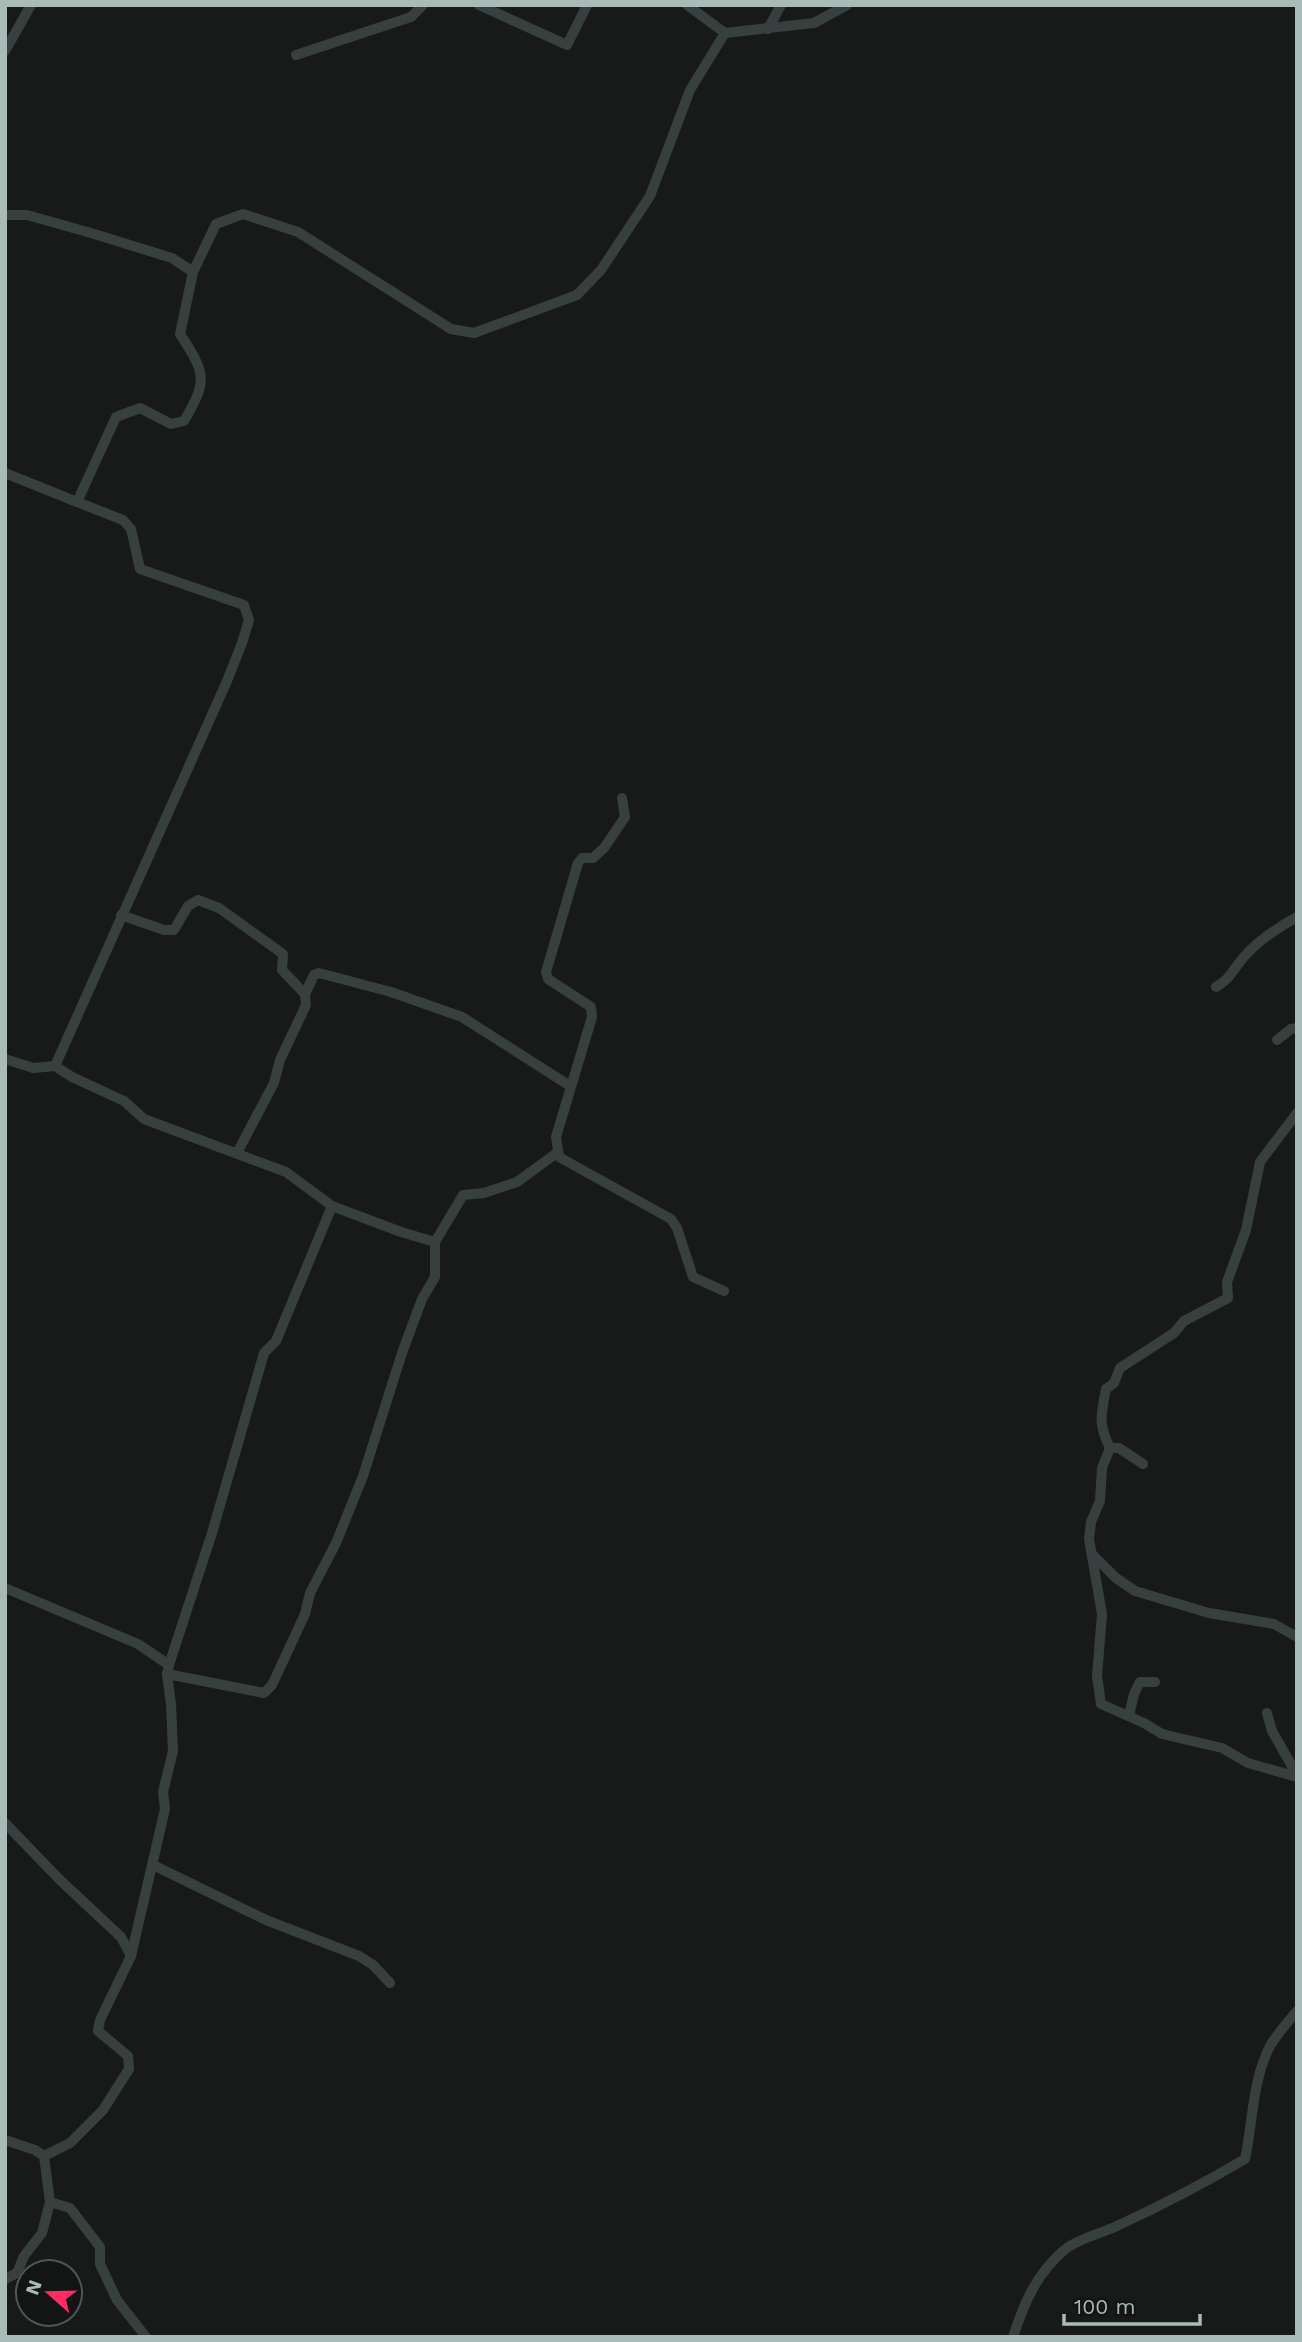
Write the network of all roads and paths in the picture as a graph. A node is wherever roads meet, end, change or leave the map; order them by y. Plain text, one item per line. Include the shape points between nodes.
1 (31, 5) edge
2 (423, 5) edge
3 (479, 5) edge
4 (587, 5) edge
5 (687, 5) edge
6 (781, 5) edge
7 (846, 5) edge
8 (768, 29) junction
9 (724, 33) junction
10 (5, 51) edge
11 (296, 55) dead end
12 (5, 215) edge
13 (193, 272) junction
14 (5, 473) edge
15 (77, 502) junction
16 (622, 799) dead end
17 (121, 915) junction
18 (1297, 917) edge
19 (1216, 986) dead end
20 (305, 994) junction
21 (1297, 1028) edge
22 (1278, 1040) dead end
23 (5, 1059) edge
24 (55, 1066) junction
25 (570, 1086) junction
26 (1297, 1114) edge
27 (558, 1152) junction
28 (237, 1153) junction
29 (332, 1206) junction
30 (435, 1242) junction
31 (723, 1290) dead end
32 (1110, 1448) junction
33 (1143, 1464) dead end
34 (1091, 1554) junction
35 (5, 1588) edge
36 (1297, 1637) edge
37 (168, 1670) junction
38 (1155, 1682) dead end
39 (1267, 1713) dead end
40 (1129, 1716) junction
41 (1297, 1776) edge
42 (5, 1823) edge
43 (153, 1865) junction
44 (131, 1956) junction
45 (390, 1983) dead end
46 (1297, 2011) edge
47 (5, 2140) edge
48 (44, 2156) junction
49 (50, 2202) junction
50 (5, 2279) edge
51 (146, 2337) edge
52 (1013, 2337) edge

1 - 10 street
2 - 11 street via 411,17
3 - 4 street via 567,45
5 - 9 street
6 - 8 street
7 - 8 street via 814,23
8 - 9 street
9 - 13 street via 690,90 650,196 601,270 577,295 474,332 452,329 298,232 243,215 216,224
12 - 13 street via 27,215 92,233 172,258
13 - 15 street via 180,334 200,364 200,393 184,421 170,424 140,408 116,417
14 - 15 street
15 - 17 street via 123,520 131,529 140,569 244,605 249,620 227,681
16 - 25 street via 625,817 604,848 578,863 546,972 548,979 591,1007 592,1017
17 - 20 street via 174,930 188,906 198,900 219,908 283,954 282,970
17 - 24 street
18 - 19 street via 1258,944 1229,979
20 - 25 street via 319,973 391,992 462,1017
20 - 28 street via 306,1005 274,1083
21 - 22 street
23 - 24 street via 33,1068
24 - 28 street via 124,1101 145,1119
25 - 27 street via 556,1137
26 - 32 street via 1260,1162 1246,1230 1227,1282 1228,1298 1184,1321 1174,1333 1119,1368 1114,1383 1106,1389 1101,1431
27 - 30 street via 517,1182 463,1195
27 - 31 street via 559,1157 671,1219 693,1277
28 - 29 street via 286,1172
29 - 30 street
29 - 37 street via 275,1341 264,1353
30 - 37 street via 435,1278 402,1353 363,1476 272,1685 264,1693
32 - 33 street via 1119,1448
32 - 34 street via 1091,1522
34 - 36 street via 1135,1591 1209,1614 1274,1624
34 - 40 street via 1102,1614 1097,1676 1101,1704
35 - 37 street via 138,1644
37 - 43 street via 173,1752
38 - 40 street via 1140,1682
39 - 41 street
40 - 41 street via 1162,1734 1222,1748 1248,1763
42 - 44 street via 121,1937
43 - 44 street
43 - 45 street via 266,1920 359,1956
44 - 48 street via 98,2031 128,2056 129,2069 103,2110 70,2143
46 - 52 street via 1270,2045 1257,2078 1245,2159 1194,2189 1066,2248 1032,2286
47 - 48 street
48 - 49 street
49 - 50 street via 42,2233 17,2273
49 - 51 street via 70,2208 100,2247 100,2264 117,2300

